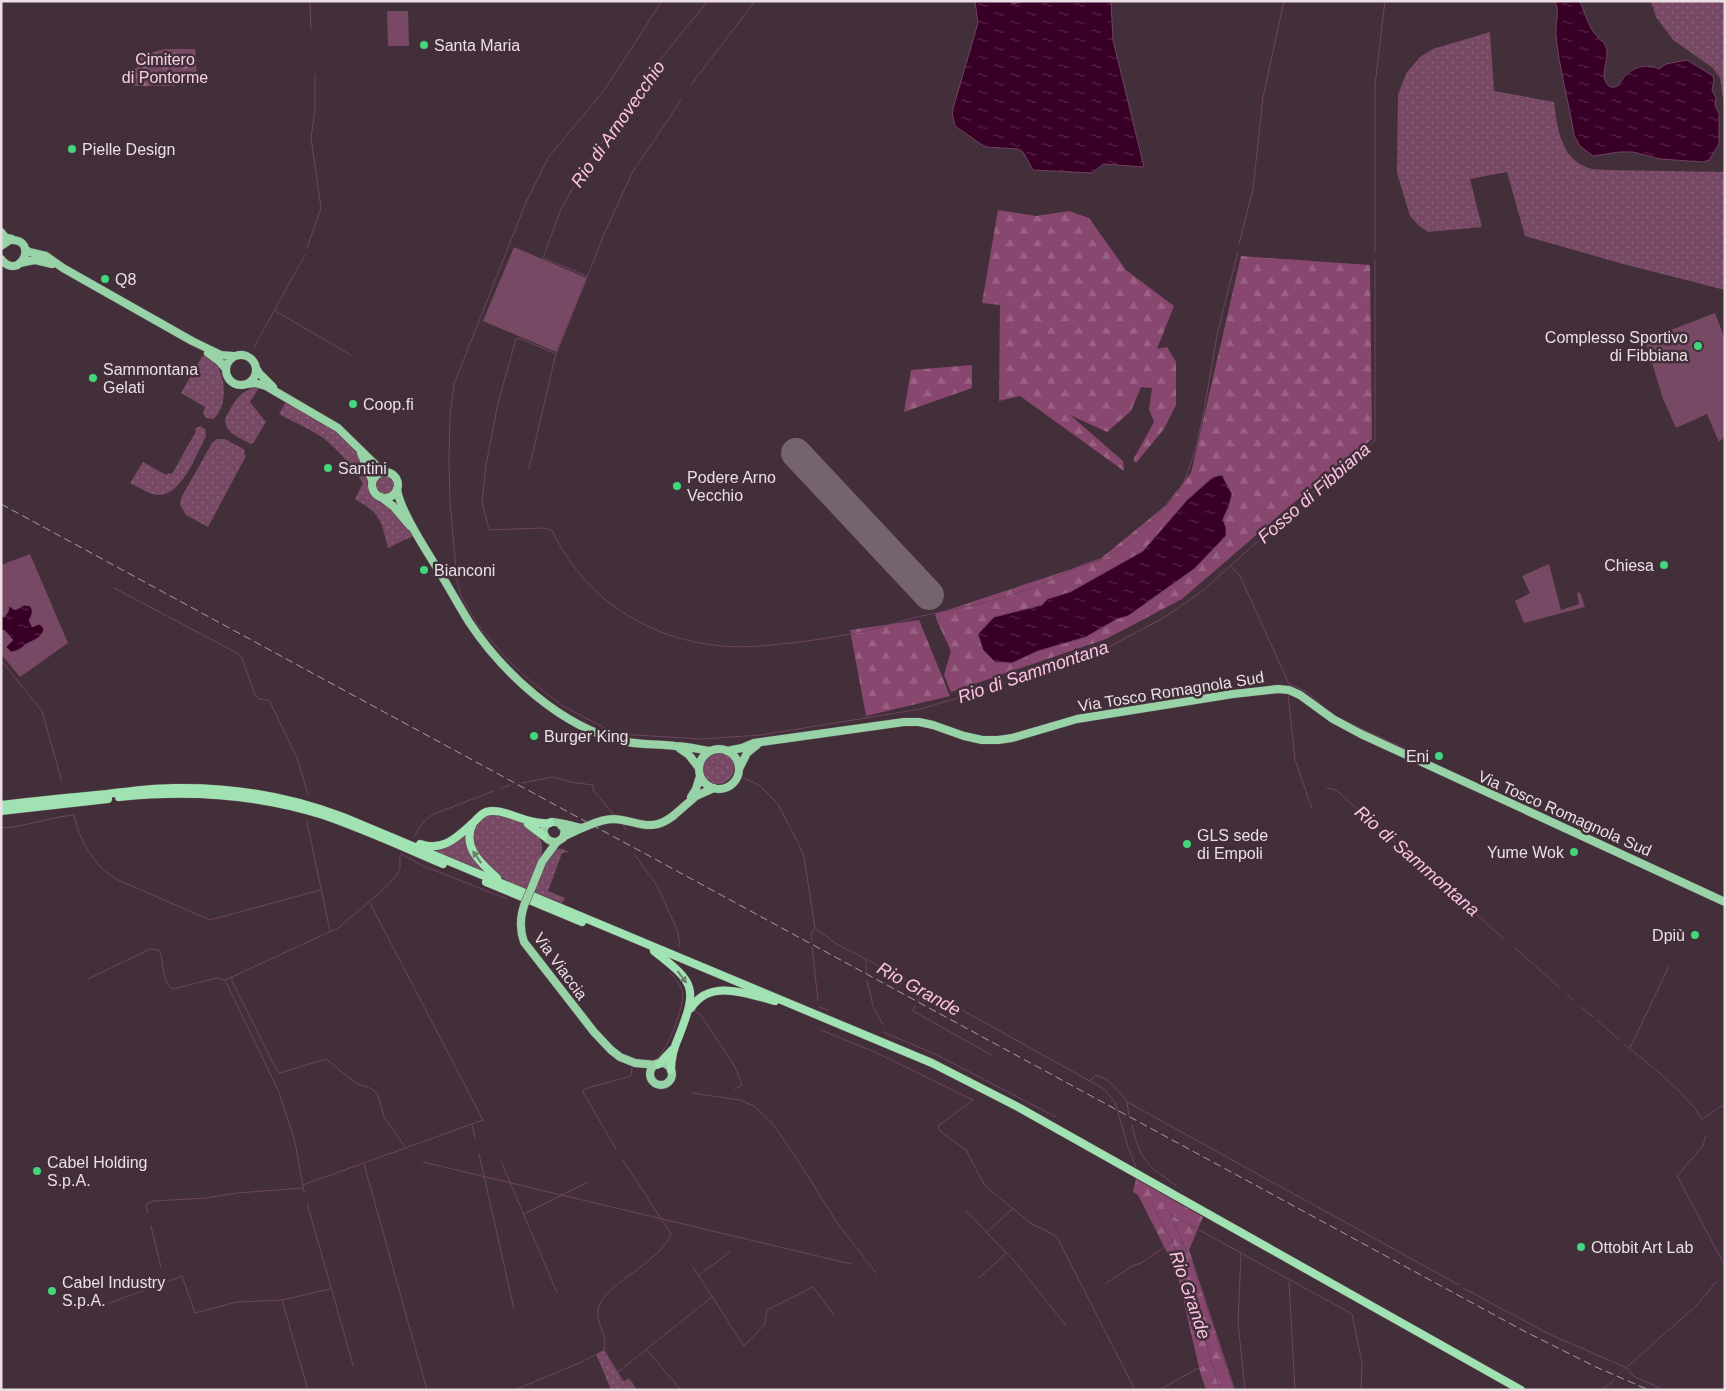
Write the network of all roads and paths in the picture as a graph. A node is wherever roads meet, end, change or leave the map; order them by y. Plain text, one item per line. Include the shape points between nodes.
1 (1, 232) edge
2 (14, 240) junction
3 (1, 246) edge
4 (25, 249) junction
5 (1, 259) edge
6 (20, 263) junction
7 (63, 268) junction
8 (192, 341) junction
9 (233, 356) junction
10 (256, 368) junction
11 (226, 370) junction
12 (247, 384) junction
13 (280, 393) junction
14 (359, 449) junction
15 (383, 472) junction
16 (372, 480) junction
17 (397, 489) junction
18 (381, 497) junction
19 (419, 537) junction
20 (760, 742) junction
21 (674, 746) junction
22 (708, 751) junction
23 (727, 751) junction
24 (739, 769) junction
25 (699, 772) junction
26 (714, 788) junction
27 (1, 805) edge
28 (685, 805) junction
29 (1, 811) edge
30 (517, 818) junction
31 (474, 822) junction
32 (550, 823) junction
33 (560, 824) junction
34 (582, 828) junction
35 (545, 836) junction
36 (564, 837) junction
37 (399, 839) junction
38 (556, 843) junction
39 (542, 862) junction
40 (504, 883) junction
41 (1725, 902) edge
42 (654, 951) junction
43 (775, 1001) junction
44 (688, 1012) junction
45 (674, 1048) junction
46 (635, 1063) junction
47 (658, 1064) junction
48 (671, 1070) junction
49 (651, 1077) junction
50 (1511, 1390) edge
51 (1521, 1390) edge

1 - 2 main road
2 - 3 main road
2 - 4 main road via 21,242
4 - 6 main road via 25,257
4 - 7 main road via 46,256
5 - 6 main road via 8,265
6 - 7 main road via 39,260
7 - 8 main road
8 - 9 main road via 221,355
8 - 11 main road
9 - 10 main road via 249,356
9 - 11 main road
10 - 12 main road via 254,377
10 - 13 main road
11 - 12 main road via 233,383
12 - 13 main road via 258,383
13 - 14 main road via 338,428
14 - 15 main road
14 - 16 main road
15 - 16 main road
15 - 17 main road via 394,475 398,481
16 - 18 main road via 372,489
17 - 18 main road via 390,497
17 - 19 main road
18 - 19 main road via 393,506
19 - 21 main road via 478,634 503,664 545,703 579,725 609,738 634,744
20 - 23 main road, Via Tosco Romagnola Sud
20 - 24 main road via 747,753
20 - 41 main road, Via Tosco Romagnola Sud via 904,722 933,725 982,740 998,740 1077,719 1249,691 1289,690 1361,734
21 - 22 main road
21 - 25 main road via 689,755
22 - 23 main road
22 - 25 main road via 701,759
23 - 24 main road via 735,757
24 - 26 main road via 730,786
25 - 26 main road via 707,785
25 - 28 main road via 696,789
26 - 28 main road
27 - 37 highway via 149,789 213,789 271,797 324,810
28 - 34 main road, bridge via 665,822 651,826 606,820
29 - 42 highway via 168,794 222,795 271,802 341,822
30 - 31 highway via 491,811
30 - 32 highway
30 - 35 highway
31 - 37 highway via 453,841 440,846
40 -> 31 highway via 484,866 471,849 469,836
32 - 33 main road
32 - 35 main road via 545,828
33 - 34 main road
33 - 36 main road
34 - 36 main road
35 - 38 main road
35 - 39 main road
36 - 38 main road
37 - 40 highway
38 - 39 main road
39 - 46 main road, Via Viaccia, bridge via 521,915 520,926 527,947 606,1046
40 - 51 highway via 912,1054 973,1083
42 - 43 highway
42 -> 44 highway via 687,982 691,998
43 - 44 highway via 732,991 715,991 700,997
43 - 50 highway via 911,1058 984,1094
44 - 45 highway
45 - 47 highway
45 - 48 highway
46 - 47 main road
46 - 49 main road
47 - 48 main road via 665,1064
47 - 49 main road
48 - 49 main road via 671,1078 665,1084 657,1084

